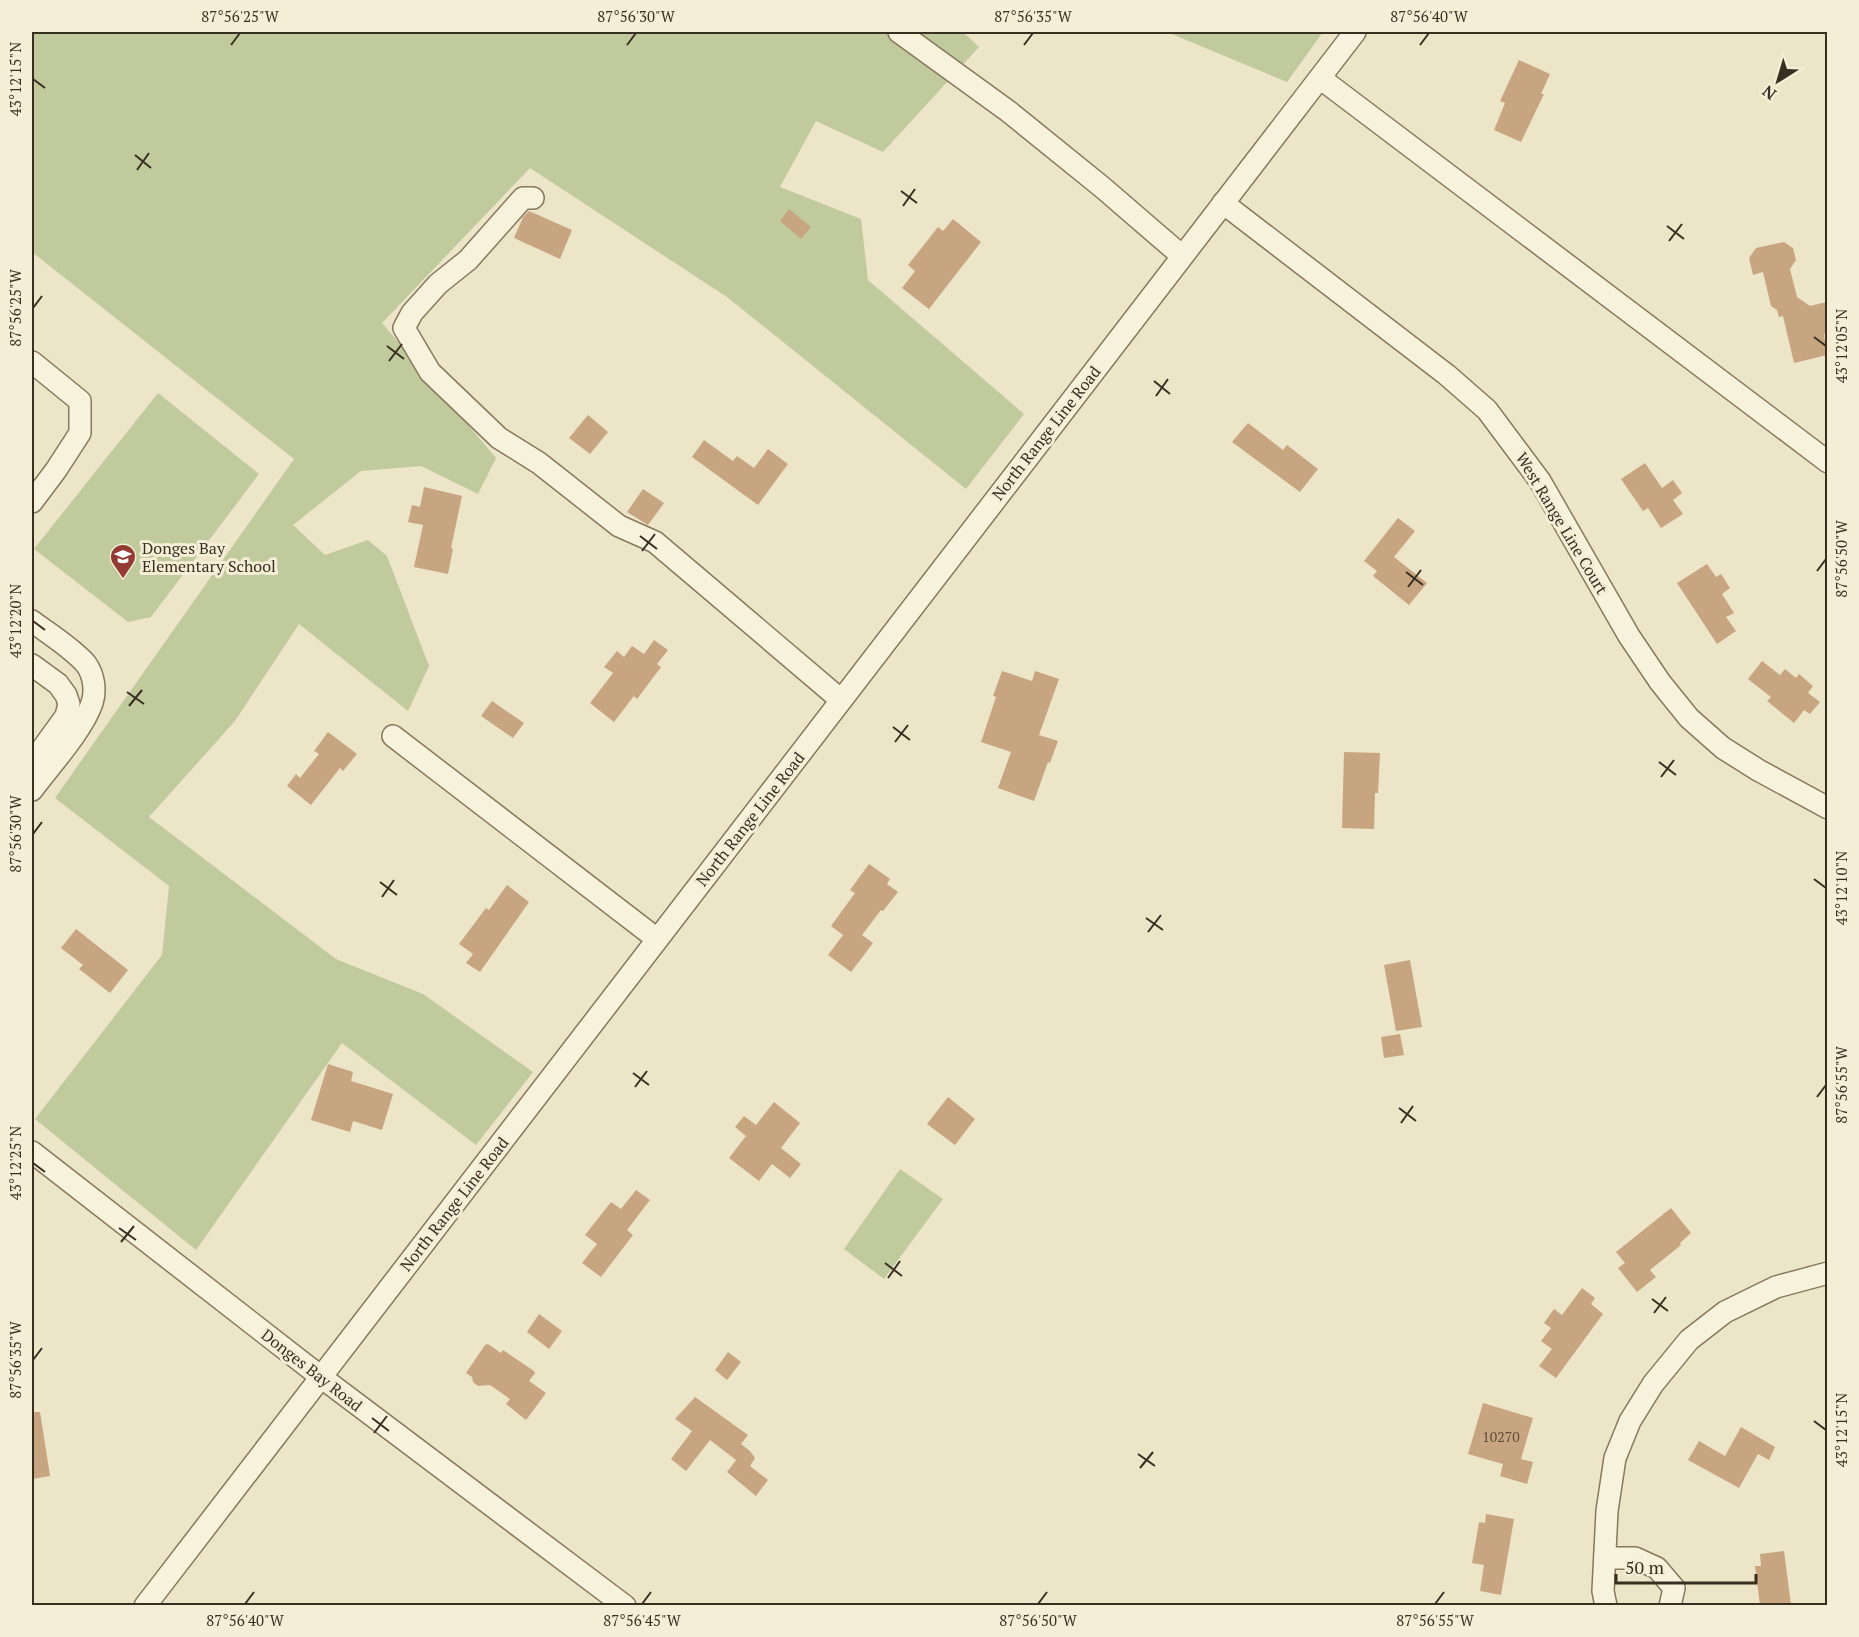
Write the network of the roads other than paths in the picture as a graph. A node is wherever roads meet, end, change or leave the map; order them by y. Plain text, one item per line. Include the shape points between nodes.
1 (900, 32) edge
2 (1355, 32) edge
3 (1320, 78) junction
4 (533, 198) dead end
5 (1223, 203) junction
6 (1182, 256) junction
7 (32, 362) edge
8 (1827, 462) edge
9 (32, 502) edge
10 (32, 621) edge
11 (32, 665) edge
12 (841, 700) junction
13 (393, 736) dead end
14 (39, 738) edge
15 (32, 763) edge
16 (32, 790) edge
17 (1827, 808) edge
18 (657, 939) junction
19 (32, 1152) edge
20 (1827, 1273) edge
21 (321, 1377) junction
22 (1605, 1558) junction
23 (145, 1605) edge
24 (625, 1605) edge
25 (1606, 1605) edge
26 (1670, 1605) edge

1 - 6 street via 1008,111
2 - 3 street, North Range Line Road
3 - 5 street, North Range Line Road
3 - 8 street
4 - 12 street via 524,198 468,260 438,284 412,313 404,328 430,372 499,438 539,463 619,526 656,542
5 - 6 street, North Range Line Road
5 - 17 street, West Range Line Court via 1487,410 1540,480 1629,636 1689,718 1723,748
6 - 12 street, North Range Line Road
7 - 9 street via 80,401 80,433
10 - 16 street via 87,665 94,682 93,702 81,724
11 - 14 street via 58,684 69,704 66,716
12 - 18 street, North Range Line Road
13 - 18 street
14 - 15 street
18 - 21 street, North Range Line Road
19 - 21 street, Donges Bay Road
20 - 22 street via 1776,1287 1725,1312 1689,1340 1653,1384 1630,1421 1615,1458
21 - 23 street, North Range Line Road
21 - 24 street, Donges Bay Road
22 - 25 street
22 - 26 street via 1635,1558 1657,1568 1674,1588

